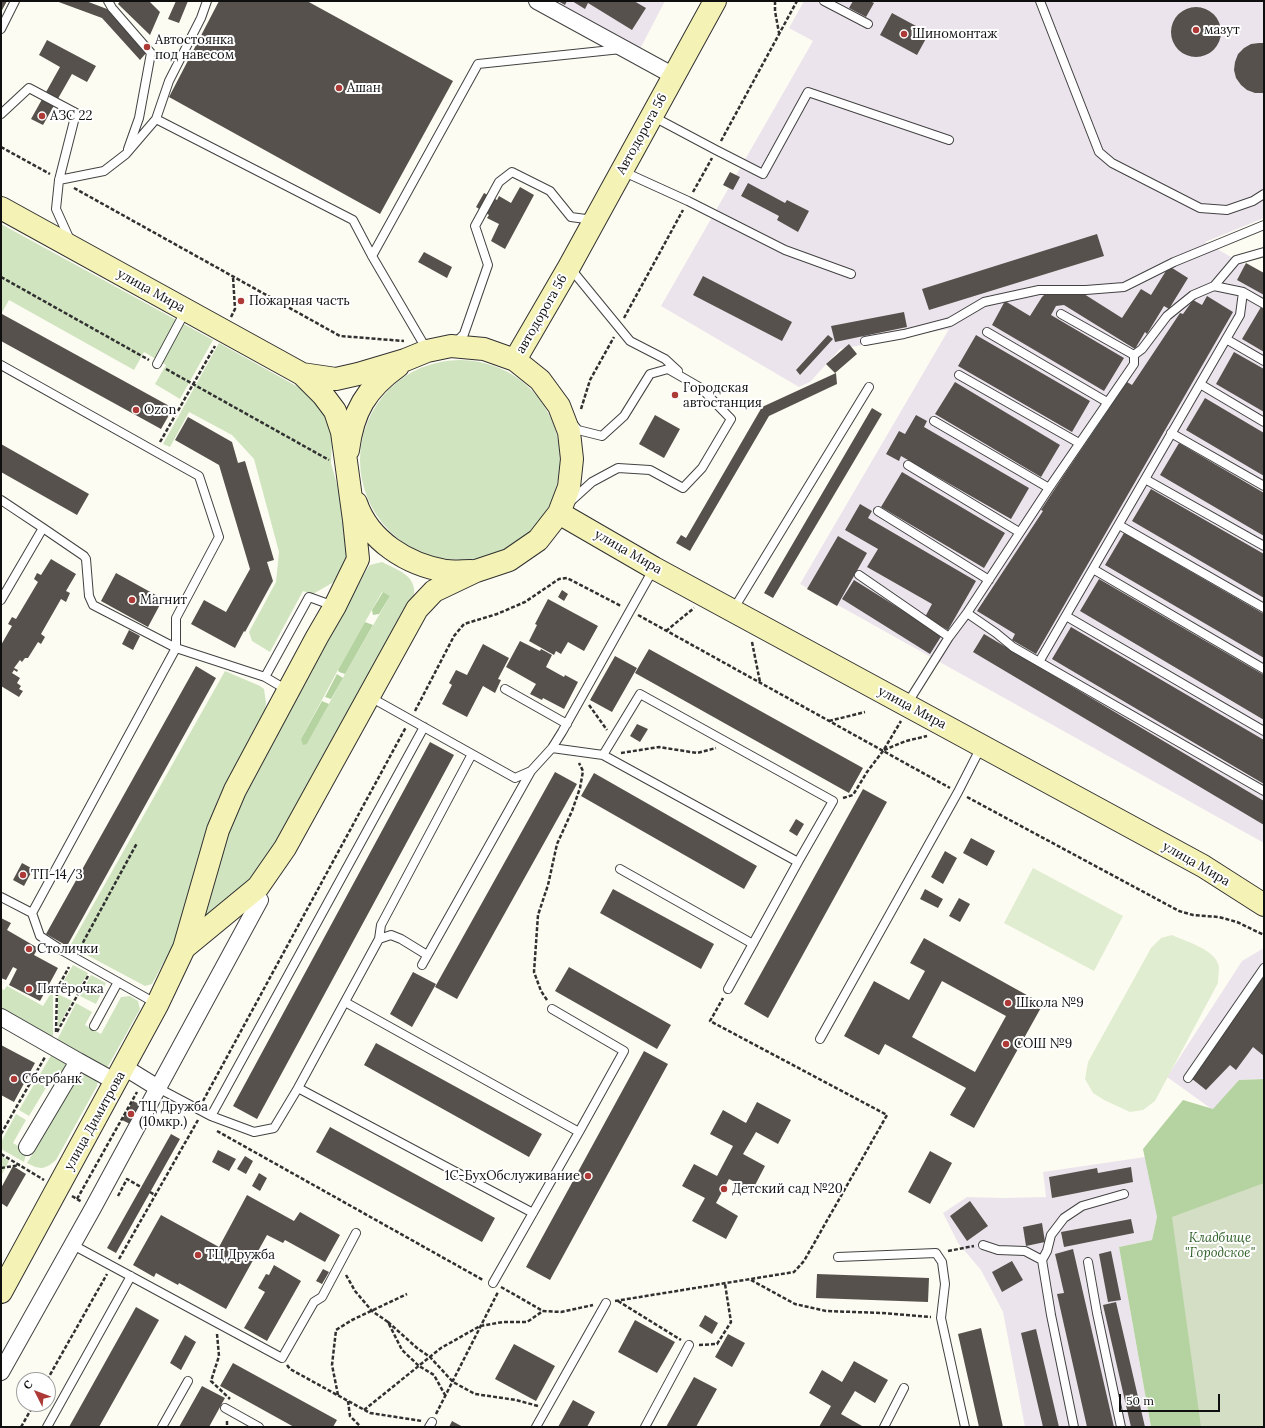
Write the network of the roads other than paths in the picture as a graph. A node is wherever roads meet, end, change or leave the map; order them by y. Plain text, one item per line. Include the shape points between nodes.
1 (15, 1) edge
2 (108, 1) edge
3 (207, 1) edge
4 (537, 1) edge
5 (715, 1) edge
6 (824, 1) edge
7 (1040, 1) edge
8 (868, 24) dead end
9 (1, 29) edge
10 (624, 49) junction
11 (674, 76) junction
12 (1, 114) edge
13 (652, 116) junction
14 (156, 119) junction
15 (949, 140) dead end
16 (126, 154) junction
17 (621, 171) junction
18 (59, 180) junction
19 (1264, 194) edge
20 (1, 208) edge
21 (594, 220) junction
22 (1264, 225) edge
23 (74, 248) junction
24 (1264, 252) edge
25 (372, 256) junction
26 (569, 267) junction
27 (851, 274) dead end
28 (1214, 286) junction
29 (1243, 292) junction
30 (1264, 304) edge
31 (186, 310) junction
32 (1061, 314) dead end
33 (986, 332) dead end
34 (1226, 339) junction
35 (866, 341) dead end
36 (451, 346) junction
37 (406, 351) junction
38 (427, 351) junction
39 (1134, 355) junction
40 (515, 360) junction
41 (1264, 361) edge
42 (157, 364) road end
43 (1, 365) edge
44 (302, 374) junction
45 (958, 376) dead end
46 (684, 378) junction
47 (1200, 384) junction
48 (869, 387) dead end
49 (1106, 402) junction
50 (559, 406) junction
51 (934, 421) dead end
52 (1264, 422) edge
53 (1171, 433) junction
54 (1079, 443) junction
55 (908, 465) dead end
56 (347, 471) junction
57 (1145, 479) junction
58 (1264, 486) edge
59 (1049, 488) junction
60 (1, 500) edge
61 (878, 511) dead end
62 (559, 512) junction
63 (1119, 525) junction
64 (43, 528) junction
65 (1019, 532) junction
66 (1264, 546) edge
67 (654, 568) junction
68 (1093, 570) junction
69 (476, 571) junction
70 (859, 575) dead end
71 (989, 580) junction
72 (1, 600) edge
73 (335, 606) junction
74 (1264, 608) edge
75 (733, 611) junction
76 (967, 614) junction
77 (1066, 616) junction
78 (949, 637) junction
79 (176, 648) junction
80 (1039, 662) junction
81 (1264, 669) edge
82 (265, 677) junction
83 (505, 689) dead end
84 (288, 691) junction
85 (370, 697) junction
86 (904, 713) junction
87 (567, 724) junction
88 (424, 727) junction
89 (1264, 731) edge
90 (982, 746) junction
91 (552, 748) junction
92 (472, 754) junction
93 (603, 755) junction
94 (531, 771) junction
95 (1264, 792) edge
96 (798, 862) junction
97 (620, 870) dead end
98 (1, 897) edge
99 (260, 900) dead end
100 (1264, 905) edge
101 (32, 912) junction
102 (379, 939) junction
103 (753, 944) junction
104 (184, 948) junction
105 (427, 955) junction
106 (422, 965) dead end
107 (1264, 968) edge
108 (118, 982) junction
109 (728, 988) road end
110 (345, 1002) junction
111 (157, 1005) junction
112 (552, 1009) road end
113 (1, 1017) edge
114 (94, 1026) dead end
115 (820, 1039) dead end
116 (78, 1061) junction
117 (120, 1074) junction
118 (1188, 1078) dead end
119 (158, 1088) junction
120 (298, 1088) junction
121 (211, 1116) junction
122 (579, 1132) junction
123 (27, 1147) dead end
124 (1124, 1194) dead end
125 (533, 1213) junction
126 (356, 1233) dead end
127 (73, 1245) junction
128 (983, 1245) road end
129 (838, 1256) dead end
130 (1042, 1260) junction
131 (1088, 1262) dead end
132 (131, 1276) junction
133 (493, 1283) road end
134 (1, 1292) edge
135 (606, 1302) road end
136 (689, 1345) road end
137 (1, 1372) edge
138 (188, 1380) dead end
139 (904, 1388) dead end
140 (225, 1408) road end
141 (47, 1427) edge
142 (162, 1427) edge
143 (259, 1427) edge
144 (536, 1427) edge
145 (645, 1427) edge
146 (884, 1427) edge
147 (965, 1427) edge
148 (1074, 1427) edge
149 (1121, 1427) edge

1 - 9 lane
2 - 16 lane via 151,53 139,118
3 - 14 lane via 169,81
4 - 10 street
5 - 11 main road, Автодорога 56
6 - 8 lane
7 - 19 lane via 1099,152 1112,163 1200,208 1227,210 1253,202
10 - 11 street
10 - 25 lane via 478,64
11 - 13 main road, Автодорога 56
12 - 18 lane via 29,88 76,113
13 - 15 lane via 762,174 808,92
13 - 17 main road, Автодорога 56
14 - 16 lane
14 - 25 lane via 353,220
16 - 18 lane via 104,171
17 - 21 main road, Автодорога 56
17 - 27 lane via 785,250
18 - 23 lane via 56,209
20 - 23 main road, улица Мира
21 - 26 main road, Автодорога 56
21 - 36 lane via 571,217 550,191 512,172 499,182 476,226 488,265 464,334
22 - 35 lane via 1174,262 1124,287 1039,290 984,302 950,322
23 - 31 main road, улица Мира
24 - 28 lane via 1236,260
25 - 38 lane
26 - 40 main road, автодорога 56
26 - 46 lane via 630,341 665,359
28 - 29 lane
28 - 39 lane via 1193,295 1167,316 1142,350
29 - 30 lane
29 - 34 lane via 1240,316
31 - 42 lane
31 - 44 main road, улица Мира
32 - 39 lane
33 - 49 lane
34 - 41 lane
34 - 47 lane
36 - 38 main road
36 - 40 main road via 484,349
37 - 38 main road
37 - 44 main road via 358,374 336,379
37 - 56 main road via 362,401 351,429
39 - 49 lane via 1134,364
40 - 50 main road via 540,380
43 - 79 lane via 199,476 219,537 176,618
44 - 56 main road via 335,411 342,432
45 - 54 lane
46 - 50 lane via 668,369 650,374 624,416 602,436 578,430
46 - 62 lane via 701,388 731,419 702,468 683,488 650,470 618,468 592,482
47 - 52 lane
47 - 53 lane
48 - 75 lane
49 - 54 lane
50 - 62 main road via 569,432 572,459 569,487
51 - 59 lane
53 - 57 lane
53 - 58 lane
54 - 59 lane
55 - 65 lane
56 - 69 main road via 358,510 374,533 395,552 420,565 441,570
56 - 73 main road, улица Димитрова via 358,559
57 - 63 lane
57 - 66 lane
59 - 65 lane
60 - 64 lane
61 - 71 lane
62 - 67 main road, улица Мира
62 - 69 main road via 538,540 509,560
63 - 68 lane
63 - 74 lane
64 - 72 lane
64 - 79 lane via 86,559 89,596 94,605
65 - 71 lane
67 - 75 main road, улица Мира
67 - 87 lane
68 - 77 lane
68 - 81 lane
69 - 85 main road via 434,591 417,609
70 - 78 lane
71 - 76 lane
73 - 82 lane via 309,598
73 - 84 main road, улица Димитрова
75 - 86 main road, улица Мира
76 - 78 lane
76 - 80 lane
77 - 80 lane
77 - 89 lane
78 - 86 lane
79 - 82 lane
79 - 101 lane
80 - 95 lane
82 - 84 lane
83 - 87 lane
84 - 104 main road, улица Димитрова via 235,790 218,830
85 - 88 lane
85 - 104 main road via 285,848 258,887
86 - 90 main road, улица Мира
87 - 91 lane
88 - 92 lane
88 - 121 lane
90 - 100 main road, улица Мира via 1203,866
90 - 115 lane
91 - 93 lane
91 - 94 lane
92 - 94 lane via 515,778
92 - 102 lane via 381,925
93 - 96 lane
93 - 96 lane via 640,694 833,801
94 - 105 lane
96 - 103 lane
97 - 103 lane
98 - 101 lane
99 - 119 street
101 - 108 lane via 40,936
102 - 105 lane via 391,935
102 - 110 lane
103 - 109 lane
104 - 111 main road, улица Димитрова
105 - 106 lane
107 - 118 lane
108 - 111 lane
108 - 114 lane
110 - 120 lane
110 - 122 lane
111 - 117 main road, улица Димитрова
112 - 122 lane via 624,1051
113 - 116 street
116 - 117 street
116 - 123 street
117 - 119 street via 144,1079
117 - 134 main road, улица Димитрова
119 - 121 lane
119 - 127 street
120 - 121 lane via 274,1128 254,1132
120 - 125 lane
122 - 125 lane
124 - 130 lane via 1082,1206 1064,1218 1051,1234
125 - 133 lane
126 - 132 lane via 322,1297 314,1302 282,1358
127 - 132 lane
127 - 137 street
128 - 130 lane via 998,1250 1025,1251
129 - 147 lane via 937,1254 942,1262 945,1284 941,1318
130 - 148 lane
131 - 149 lane
132 - 141 lane
135 - 144 lane
136 - 145 lane
138 - 142 lane
139 - 146 lane
140 - 143 lane

